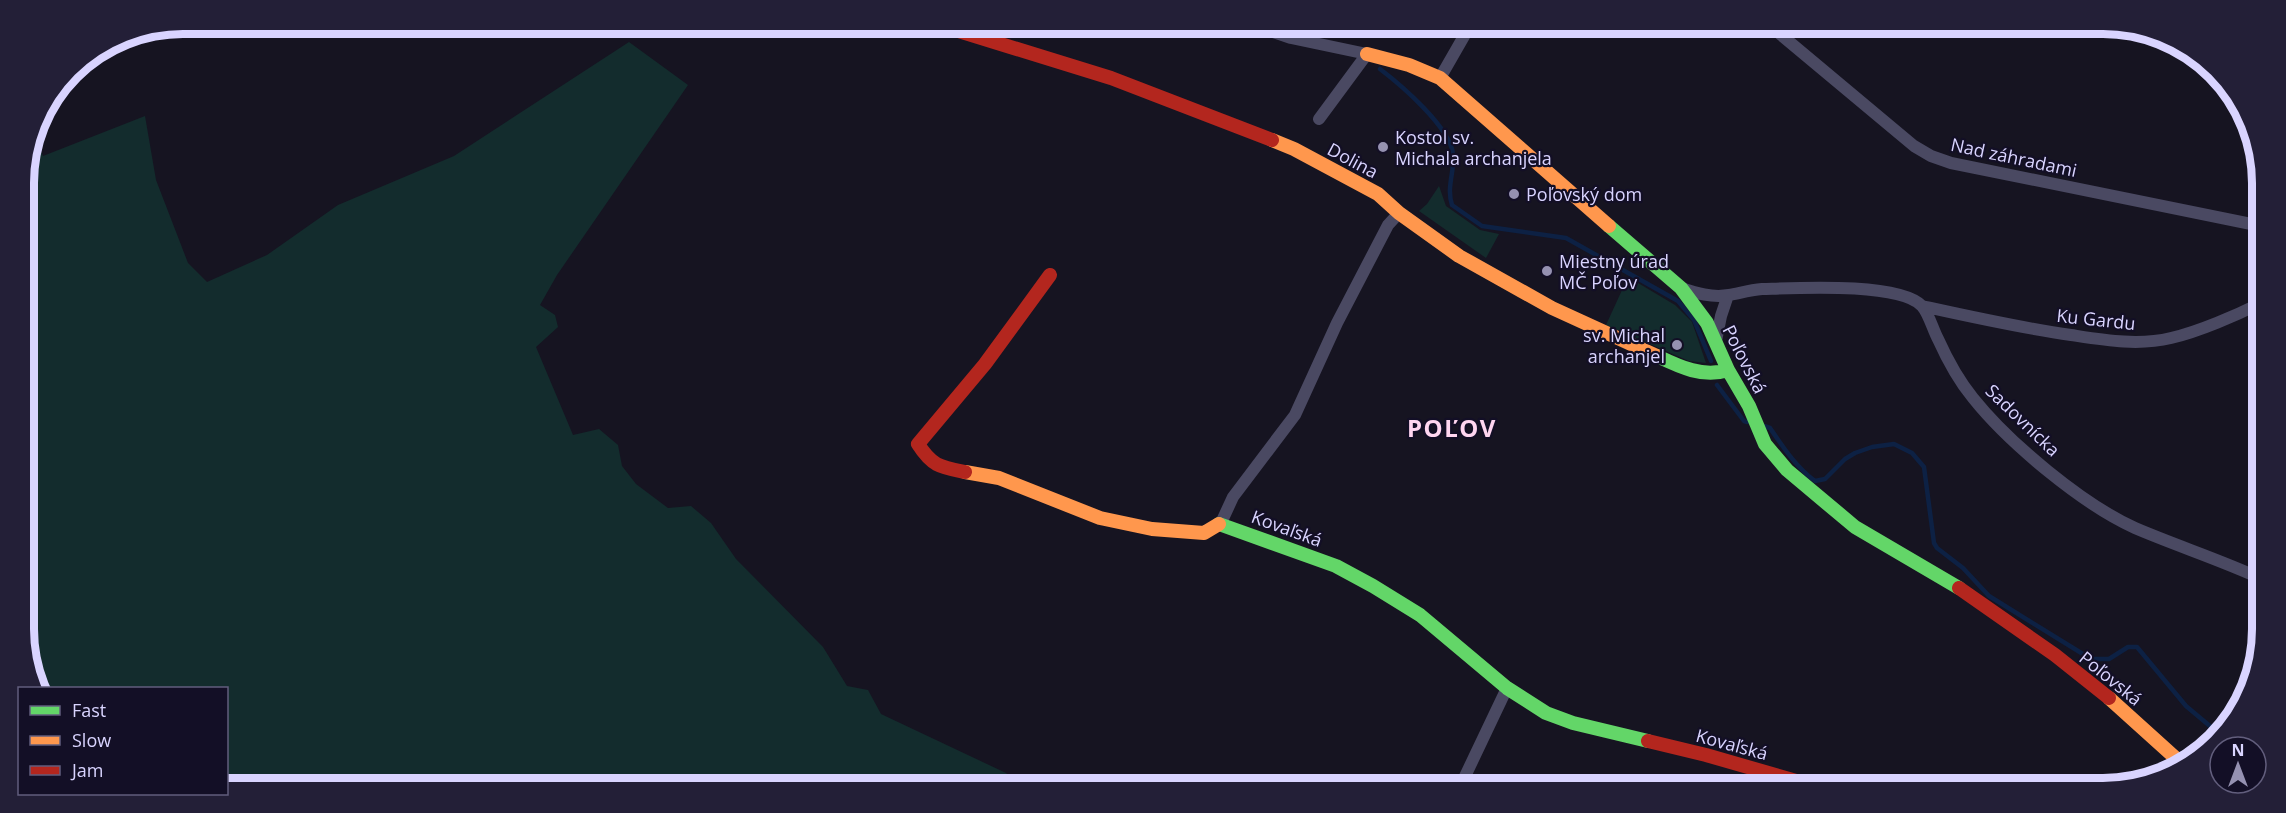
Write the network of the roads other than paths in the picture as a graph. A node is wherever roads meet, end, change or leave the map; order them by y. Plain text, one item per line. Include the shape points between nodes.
1 (1280, 34) edge
2 (1465, 34) edge
3 (1780, 34) edge
4 (967, 35) edge
5 (1367, 54) junction
6 (1440, 78) junction
7 (1319, 118) dead end
8 (1399, 213) junction
9 (2252, 224) edge
10 (1050, 275) dead end
11 (1681, 288) junction
12 (1728, 296) junction
13 (1922, 306) junction
14 (2252, 308) edge
15 (1716, 341) junction
16 (1728, 370) junction
17 (1221, 523) junction
18 (2252, 575) edge
19 (1508, 688) junction
20 (2177, 759) edge
21 (1464, 778) edge
22 (1786, 778) edge

1 - 5 street, Poľovská
2 - 6 street
3 - 9 street, Nad záhradami via 1914,146 1932,156
4 - 8 street, Dolina via 1111,78 1294,149 1378,194
5 - 6 street, Poľovská
5 - 7 street
6 - 11 street, Poľovská
8 - 16 street, Dolina via 1459,256 1561,312 1687,370 1705,374
8 - 17 street via 1388,225 1337,323 1295,416 1233,497
10 - 17 street via 985,364 918,444 927,458 939,467 999,478 1100,518 1152,530 1204,533
11 - 12 street via 1703,295
11 - 15 street, Poľovská via 1701,312
12 - 13 street via 1762,289 1866,288 1900,295
12 - 15 street
13 - 14 street, Ku Gardu via 2020,328 2117,342 2172,338
13 - 18 street, Sadovnícka via 1944,353 1972,398 2048,471 2134,527
15 - 16 street, Poľovská
16 - 20 street, Poľovská via 1744,394 1760,435 1786,470 1847,520 1950,581 2099,689
17 - 19 street, Kovaľská via 1336,566 1373,586 1420,615
19 - 21 street
19 - 22 street, Kovaľská via 1529,704 1573,723

